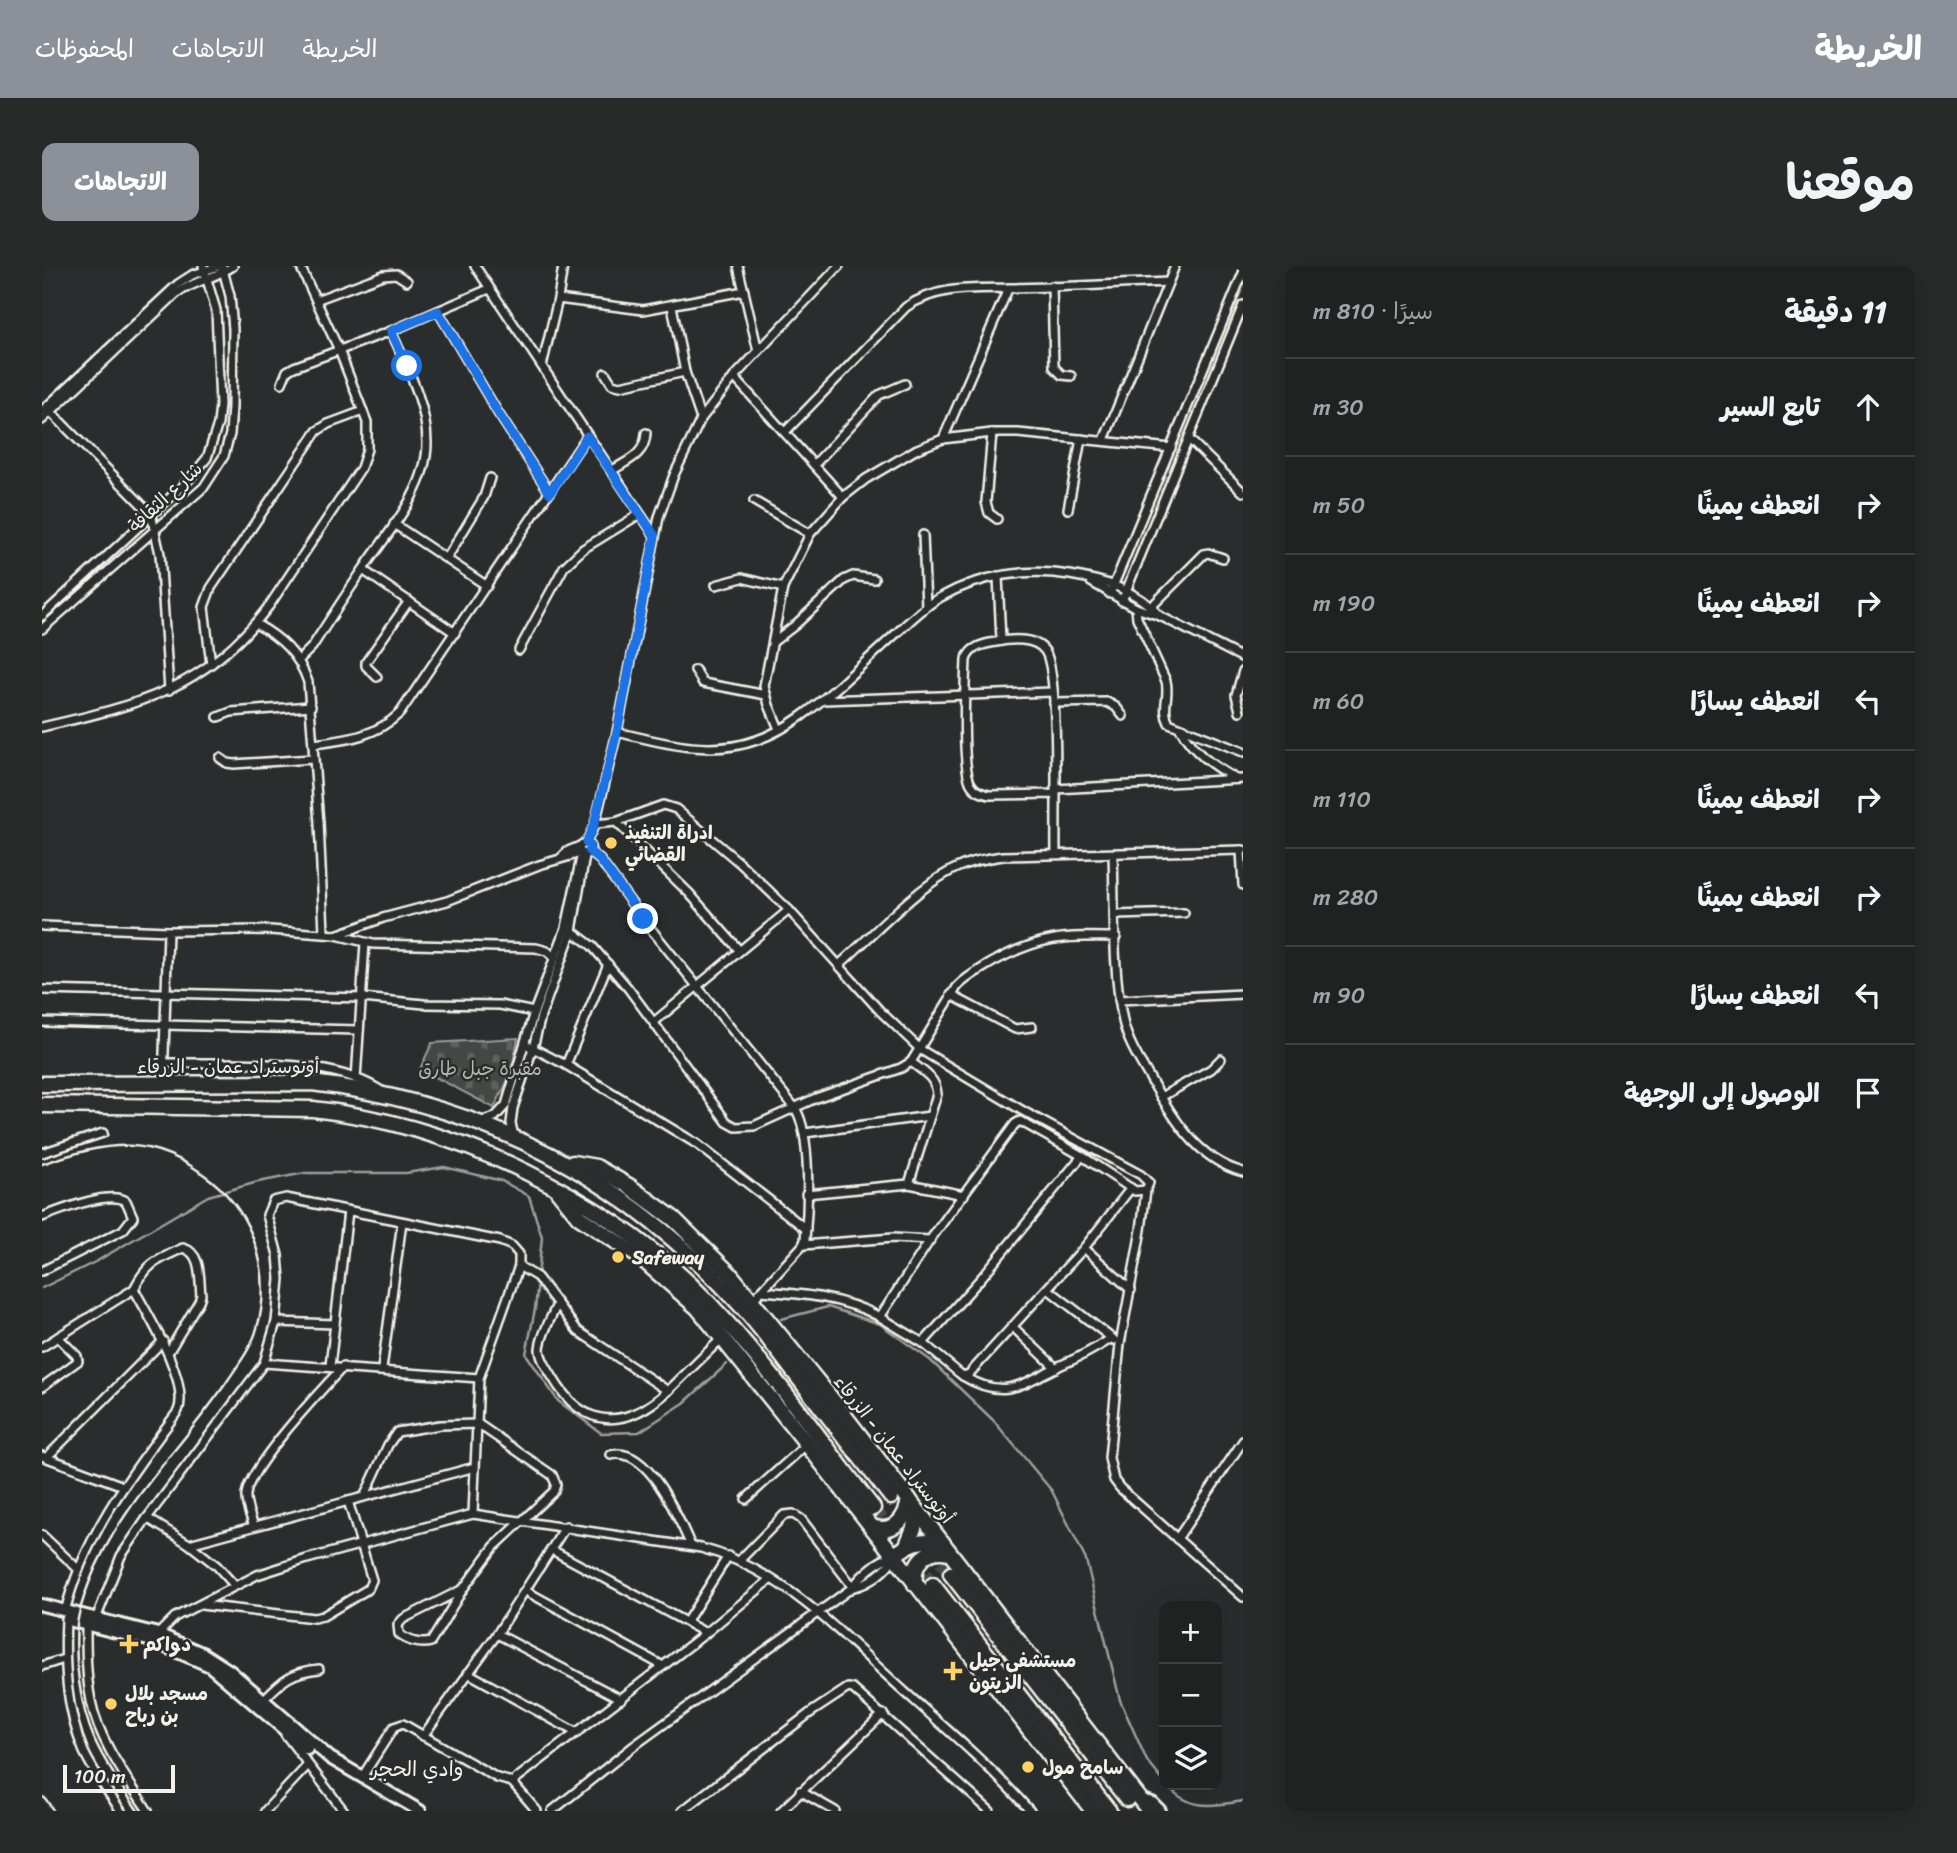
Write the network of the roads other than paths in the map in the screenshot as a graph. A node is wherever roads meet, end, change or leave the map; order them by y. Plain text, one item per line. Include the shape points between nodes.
1 (300, 266) edge
2 (475, 266) edge
3 (563, 266) edge
4 (738, 266) edge
5 (839, 266) edge
6 (1175, 266) edge
7 (227, 267) edge
8 (204, 272) edge
9 (1243, 273) edge
10 (407, 281) dead end
11 (1168, 282) junction
12 (1052, 286) junction
13 (489, 289) junction
14 (1008, 289) junction
15 (744, 291) junction
16 (558, 299) junction
17 (316, 300) junction
18 (1243, 305) edge
19 (672, 306) junction
20 (438, 311) junction
21 (391, 331) junction
22 (339, 350) junction
23 (758, 351) junction
24 (542, 366) junction
25 (685, 372) junction
26 (605, 373) dead end
27 (1071, 376) dead end
28 (734, 377) junction
29 (282, 383) dead end
30 (905, 384) dead end
31 (46, 410) edge
32 (363, 411) junction
33 (701, 419) junction
34 (42, 420) edge
35 (785, 432) junction
36 (646, 433) dead end
37 (992, 433) junction
38 (587, 436) junction
39 (943, 439) junction
40 (1081, 439) junction
41 (1104, 440) junction
42 (1190, 440) junction
43 (1171, 448) junction
44 (814, 465) junction
45 (611, 471) junction
46 (490, 478) dead end
47 (1243, 479) edge
48 (1241, 490) edge
49 (550, 493) junction
50 (844, 497) junction
51 (754, 501) dead end
52 (1068, 509) dead end
53 (151, 514) junction
54 (640, 514) junction
55 (997, 519) dead end
56 (394, 524) junction
57 (155, 528) junction
58 (810, 534) junction
59 (923, 535) dead end
60 (655, 536) junction
61 (447, 558) junction
62 (1223, 558) dead end
63 (363, 570) junction
64 (998, 576) junction
65 (1084, 578) junction
66 (874, 579) dead end
67 (1115, 584) junction
68 (716, 585) dead end
69 (487, 586) junction
70 (783, 588) junction
71 (1127, 591) junction
72 (1110, 594) junction
73 (409, 601) junction
74 (1122, 601) junction
75 (926, 607) junction
76 (1136, 608) junction
77 (1149, 609) junction
78 (42, 616) edge
79 (256, 624) junction
80 (42, 629) edge
81 (455, 633) junction
82 (1001, 641) junction
83 (772, 642) junction
84 (519, 650) dead end
85 (1243, 658) edge
86 (299, 660) junction
87 (211, 664) junction
88 (695, 670) dead end
89 (1243, 671) edge
90 (377, 677) dead end
91 (169, 690) junction
92 (1053, 692) junction
93 (766, 695) junction
94 (965, 695) junction
95 (822, 700) junction
96 (1054, 703) junction
97 (311, 706) junction
98 (1240, 710) dead end
99 (1123, 716) dead end
100 (218, 717) dead end
101 (42, 727) edge
102 (1180, 728) junction
103 (779, 729) junction
104 (617, 732) junction
105 (313, 744) junction
106 (1243, 752) edge
107 (220, 758) dead end
108 (313, 759) junction
109 (1240, 779) edge
110 (1056, 792) junction
111 (616, 822) junction
112 (594, 824) junction
113 (584, 850) junction
114 (1242, 850) edge
115 (1056, 854) junction
116 (1113, 854) junction
117 (1243, 885) edge
118 (789, 909) junction
119 (1184, 913) dead end
120 (1115, 915) junction
121 (42, 926) edge
122 (168, 930) junction
123 (572, 931) junction
124 (324, 932) junction
125 (336, 934) junction
126 (1116, 937) junction
127 (365, 943) junction
128 (739, 950) junction
129 (555, 958) junction
130 (608, 964) junction
131 (839, 965) junction
132 (697, 986) junction
133 (42, 990) edge
134 (167, 992) junction
135 (1243, 994) edge
136 (951, 995) junction
137 (362, 998) junction
138 (1119, 1000) junction
139 (534, 1012) junction
140 (42, 1022) edge
141 (654, 1022) junction
142 (166, 1025) junction
143 (1032, 1027) dead end
144 (359, 1030) junction
145 (525, 1044) junction
146 (533, 1048) junction
147 (921, 1050) junction
148 (1221, 1059) dead end
149 (911, 1062) junction
150 (163, 1063) junction
151 (566, 1065) junction
152 (356, 1083) junction
153 (42, 1084) edge
154 (163, 1084) junction
155 (1161, 1097) junction
156 (42, 1105) edge
157 (795, 1108) junction
158 (930, 1116) junction
159 (479, 1121) junction
160 (805, 1132) junction
161 (103, 1133) dead end
162 (515, 1138) junction
163 (42, 1153) edge
164 (1082, 1156) junction
165 (567, 1164) junction
166 (1243, 1172) edge
167 (908, 1184) junction
168 (1131, 1188) junction
169 (1146, 1190) junction
170 (806, 1194) junction
171 (964, 1195) junction
172 (348, 1211) junction
173 (42, 1217) edge
174 (674, 1219) junction
175 (402, 1222) junction
176 (806, 1229) junction
177 (664, 1231) junction
178 (930, 1240) junction
179 (803, 1245) junction
180 (1084, 1248) junction
181 (645, 1253) junction
182 (519, 1266) junction
183 (42, 1271) edge
184 (134, 1289) junction
185 (1048, 1289) junction
186 (1131, 1290) junction
187 (757, 1295) junction
188 (558, 1304) junction
189 (880, 1317) junction
190 (276, 1322) junction
191 (335, 1324) junction
192 (1013, 1327) junction
193 (58, 1337) junction
194 (723, 1337) junction
195 (1112, 1338) junction
196 (163, 1341) junction
197 (923, 1343) junction
198 (1120, 1345) junction
199 (42, 1347) edge
200 (168, 1353) junction
201 (264, 1363) junction
202 (330, 1366) junction
203 (344, 1367) junction
204 (1056, 1368) junction
205 (382, 1369) junction
206 (963, 1376) junction
207 (479, 1378) junction
208 (42, 1387) edge
209 (668, 1391) junction
210 (478, 1424) junction
211 (1243, 1441) edge
212 (807, 1444) junction
213 (611, 1455) dead end
214 (44, 1457) edge
215 (475, 1467) junction
216 (123, 1486) junction
217 (365, 1495) junction
218 (891, 1497) dead end
219 (746, 1499) dead end
220 (348, 1500) junction
221 (913, 1504) junction
222 (873, 1508) tunnel mouth
223 (473, 1514) junction
224 (147, 1518) junction
225 (521, 1521) junction
226 (254, 1526) junction
227 (566, 1526) junction
228 (871, 1527) junction
229 (42, 1535) edge
230 (1177, 1539) junction
231 (188, 1544) junction
232 (361, 1544) junction
233 (907, 1545) junction
234 (691, 1546) junction
235 (945, 1547) junction
236 (552, 1550) junction
237 (728, 1556) junction
238 (894, 1556) junction
239 (739, 1561) junction
240 (78, 1569) junction
241 (951, 1574) tunnel mouth
242 (771, 1578) junction
243 (915, 1584) junction
244 (933, 1585) tunnel mouth
245 (235, 1586) junction
246 (853, 1587) junction
247 (463, 1590) junction
248 (526, 1591) junction
249 (1243, 1597) edge
250 (42, 1605) edge
251 (200, 1605) junction
252 (42, 1612) edge
253 (817, 1614) junction
254 (66, 1615) junction
255 (687, 1621) junction
256 (91, 1622) junction
257 (706, 1633) junction
258 (497, 1634) junction
259 (155, 1637) junction
260 (64, 1659) junction
261 (663, 1665) junction
262 (42, 1666) edge
263 (319, 1669) dead end
264 (468, 1673) junction
265 (621, 1699) junction
266 (262, 1700) junction
267 (883, 1714) junction
268 (281, 1727) junction
269 (577, 1733) junction
270 (423, 1736) junction
271 (307, 1766) junction
272 (362, 1777) junction
273 (512, 1783) junction
274 (800, 1791) junction
275 (42, 1802) edge
276 (1142, 1808) edge
277 (48, 1811) edge
278 (121, 1811) edge
279 (148, 1811) edge
280 (265, 1811) edge
281 (344, 1811) edge
282 (409, 1811) edge
283 (421, 1811) edge
284 (537, 1811) edge
285 (552, 1811) edge
286 (682, 1811) edge
287 (780, 1811) edge
288 (835, 1811) edge
289 (990, 1811) edge
290 (1030, 1811) edge
291 (1093, 1811) edge
292 (1109, 1811) edge
293 (1159, 1811) edge

1 - 17 street
2 - 13 street
3 - 16 street
4 - 15 street
5 - 23 street
6 - 11 street
7 - 8 street
7 - 57 street, شارع الثقافة via 233,329 228,446 209,482
8 - 31 street via 160,299
8 - 53 street, شارع الثقافة via 216,310 218,424 207,458 197,472
9 - 43 street
10 - 17 street via 390,273
11 - 12 street
11 - 41 street
12 - 14 street
12 - 27 street via 1054,367
13 - 20 street
13 - 24 street
14 - 35 street via 949,290 915,301
14 - 39 street
15 - 19 street
15 - 23 street
16 - 19 street via 643,310
16 - 24 street
17 - 22 street
18 - 42 street
19 - 25 street
20 - 21 street
20 - 49 street
21 - 22 street
21 - 56 street via 415,387 427,441 417,486
22 - 29 street via 293,367
22 - 32 street
23 - 28 street
24 - 38 street
25 - 26 street via 620,386 612,384
25 - 33 street
28 - 33 street
28 - 35 street
30 - 44 street via 879,395
31 - 34 street
31 - 53 street
32 - 79 street via 368,435 361,468
32 - 87 street via 317,431 211,588 204,607
33 - 60 street via 668,491
35 - 44 street
36 - 45 street via 639,454
37 - 39 street
37 - 40 street
37 - 55 street via 986,502
38 - 45 street
38 - 49 street
39 - 50 street via 894,461
40 - 41 street
40 - 52 street
41 - 43 street
42 - 48 street
42 - 71 street
43 - 67 street
44 - 50 street
45 - 54 street
46 - 61 street via 484,497
47 - 48 street
49 - 69 street
50 - 58 street
51 - 58 street
53 - 57 street
53 - 78 street, شارع الثقافة
54 - 60 street
54 - 84 street via 583,549 564,567
56 - 61 street
56 - 63 street
57 - 80 street, شارع الثقافة
57 - 91 street
58 - 70 street
59 - 75 street
60 - 104 street
61 - 69 street
62 - 77 street via 1204,554
63 - 73 street
63 - 86 street
64 - 65 street via 1048,572
64 - 75 street
64 - 82 street
65 - 67 street
65 - 72 street
66 - 83 street via 853,576 844,580
67 - 71 street
67 - 72 street
68 - 70 street via 742,578
69 - 81 street
70 - 83 street
71 - 74 street
71 - 77 street
72 - 74 street
73 - 81 street
73 - 90 street via 366,663
74 - 76 street
75 - 95 street
76 - 77 street
76 - 102 street via 1166,681 1164,712 1169,723
77 - 85 street
79 - 86 street via 278,637
79 - 87 street
81 - 105 street via 409,703 391,722 360,737
82 - 92 street via 1028,640 1041,646 1049,658
82 - 94 street via 980,645 968,654
83 - 93 street
86 - 97 street
87 - 91 street
88 - 93 street via 703,683
89 - 98 street via 1236,695
91 - 101 street via 127,707
92 - 94 street
92 - 96 street
93 - 103 street
94 - 95 street
94 - 110 street via 966,765 975,789 989,795
95 - 103 street
96 - 99 street via 1107,702
96 - 110 street
97 - 100 street via 230,712
97 - 105 street
102 - 106 street
102 - 109 street via 1205,760
103 - 104 street via 731,747 708,748
104 - 112 street
105 - 108 street
107 - 108 street via 234,764
108 - 124 street
109 - 110 street
110 - 115 street
111 - 112 street
111 - 118 street via 663,805 676,809
111 - 128 street via 690,893
112 - 113 street
113 - 123 street
113 - 125 street via 447,901
113 - 129 street
113 - 132 street via 600,860
114 - 116 street
114 - 117 street
115 - 116 street
115 - 131 street via 990,858 950,871
116 - 120 street
118 - 128 street
118 - 131 street
119 - 120 street
120 - 126 street
121 - 122 street
122 - 124 street
122 - 134 street
123 - 130 street
123 - 146 street
124 - 125 street
125 - 127 street
126 - 136 street via 1065,936 1037,941 973,974
126 - 138 street
127 - 129 street via 536,948
127 - 137 street
128 - 132 street
129 - 139 street
130 - 141 street
130 - 151 street
131 - 147 street
132 - 141 street
132 - 157 street
133 - 134 street
134 - 137 street
134 - 142 street
135 - 138 street
136 - 143 street via 1015,1028
136 - 147 street
137 - 139 street via 500,1005
137 - 144 street
138 - 155 street via 1132,1047
139 - 145 street
140 - 142 street
141 - 157 street via 732,1125 754,1126
142 - 144 street
142 - 150 street
144 - 152 street
145 - 146 street
145 - 159 street via 506,1105 495,1117
146 - 151 street
146 - 162 street via 512,1116
147 - 149 street
147 - 169 street via 1141,1175 1149,1183
148 - 155 street
149 - 157 street
149 - 158 street via 936,1086
150 - 152 street via 332,1071
150 - 154 street
151 - 176 street via 697,1144
152 - 154 highway, أوتوستراد عمان - الزرقاء
152 - 159 highway, أوتوستراد عمان - الزرقاء
153 - 154 highway, أوتوستراد عمان - الزرقاء
155 - 166 street via 1197,1145
156 - 181 highway via 348,1113 441,1138 506,1163 585,1205
157 - 160 street
158 - 160 street
158 - 167 street
159 - 162 highway, أوتوستراد عمان - الزرقاء
160 - 170 street
161 - 163 street
162 - 165 highway, أوتوستراد عمان - الزرقاء
164 - 168 street
164 - 171 street via 1020,1121
164 - 197 street
165 - 174 highway, أوتوستراد عمان - الزرقاء via 605,1171
165 - 177 highway, أوتوستراد عمان - الزرقاء via 621,1197
167 - 170 street
167 - 171 street
168 - 169 street
168 - 180 street
169 - 186 street
170 - 176 street
171 - 178 street
172 - 175 street
172 - 190 street via 286,1198 270,1205 267,1214 280,1269
172 - 191 street
173 - 183 street via 86,1202 119,1198 126,1202 132,1217 123,1230
174 - 177 highway
174 - 187 highway, أوتوستراد عمان - الزرقاء
175 - 182 street via 500,1241 519,1254
175 - 205 street
176 - 179 street
177 - 218 highway, أوتوستراد عمان - الزرقاء via 745,1310
178 - 179 street
178 - 189 street
179 - 187 street
180 - 185 street
180 - 186 street
181 - 194 highway
181 - 222 highway via 706,1300 738,1335
182 - 188 street via 537,1277
182 - 207 street
184 - 193 street
184 - 196 street
184 - 200 street via 143,1271 159,1259 183,1248 195,1255 201,1295
185 - 192 street
185 - 195 street
186 - 198 street
187 - 189 street via 820,1296
187 - 221 highway, أوتوستراد عمان - الزرقاء
188 - 209 street via 581,1334
188 - 209 street via 540,1353 557,1384 584,1412 607,1420 621,1419
189 - 197 street
190 - 191 street
190 - 201 street
191 - 202 street
192 - 204 street
192 - 206 street
193 - 199 street
193 - 208 street via 78,1361
194 - 209 street
194 - 212 highway
195 - 198 street
195 - 204 street
196 - 200 street
196 - 214 street
197 - 206 street
198 - 230 street via 1110,1469 1120,1488
200 - 216 street via 180,1406
201 - 202 street
201 - 224 street
202 - 203 street
203 - 205 street
203 - 226 street via 254,1475 246,1495
204 - 206 street via 1009,1389
205 - 207 street
207 - 210 street
210 - 215 street
210 - 217 street via 397,1432
210 - 225 street via 554,1479 554,1491
211 - 230 street
212 - 219 street
212 - 228 highway
213 - 234 street via 624,1454 650,1472
214 - 216 street
215 - 217 street
215 - 223 street
216 - 240 street
217 - 220 street
220 - 226 street
220 - 232 street
221 - 228 highway via 895,1526
221 - 233 highway via 914,1528
221 - 235 highway, أوتوستراد عمان - الزرقاء
223 - 225 street
223 - 232 street
224 - 231 street
224 - 256 street via 121,1556
225 - 227 street
225 - 247 street via 498,1542
226 - 231 street
227 - 234 street
227 - 236 street
228 - 238 highway
229 - 240 street
230 - 249 street
231 - 245 street
232 - 245 street
232 - 251 street via 372,1585 323,1616
233 - 235 highway via 924,1541
233 - 238 highway
234 - 237 street
235 - 243 highway via 925,1555 915,1567
235 - 276 highway, أوتوستراد عمان - الزرقاء
236 - 248 street
236 - 255 street
237 - 239 street
237 - 255 street
238 - 243 highway
238 - 246 street
239 - 242 street
239 - 246 street via 780,1518 793,1514
240 - 254 street
241 - 276 highway
242 - 253 street
242 - 257 street
243 - 291 highway
244 - 292 highway
245 - 251 street
246 - 253 street
247 - 247 street via 403,1619 399,1634 419,1643 430,1642
248 - 258 street
248 - 261 street
250 - 254 main road
251 - 259 street via 175,1617
252 - 254 main road
253 - 285 street
253 - 290 street via 951,1733
254 - 256 main road
254 - 260 street
255 - 257 street
256 - 259 main road
256 - 279 street via 87,1676 91,1702 119,1767
257 - 261 street
258 - 264 street
258 - 265 street
259 - 266 main road via 183,1644 222,1665
259 - 268 main road via 218,1670
260 - 262 street
260 - 278 street via 84,1752
261 - 265 street
263 - 266 street via 288,1677
264 - 269 street
264 - 270 street
265 - 269 street
266 - 272 main road via 321,1751
267 - 274 street
267 - 286 street via 846,1688
267 - 289 street
268 - 271 street
268 - 282 main road via 333,1767
269 - 273 street
270 - 272 street via 397,1724
270 - 273 street
271 - 280 street
271 - 281 street
272 - 283 main road
273 - 284 street
274 - 287 street
274 - 288 street
275 - 277 street
276 - 293 main road via 1152,1804

